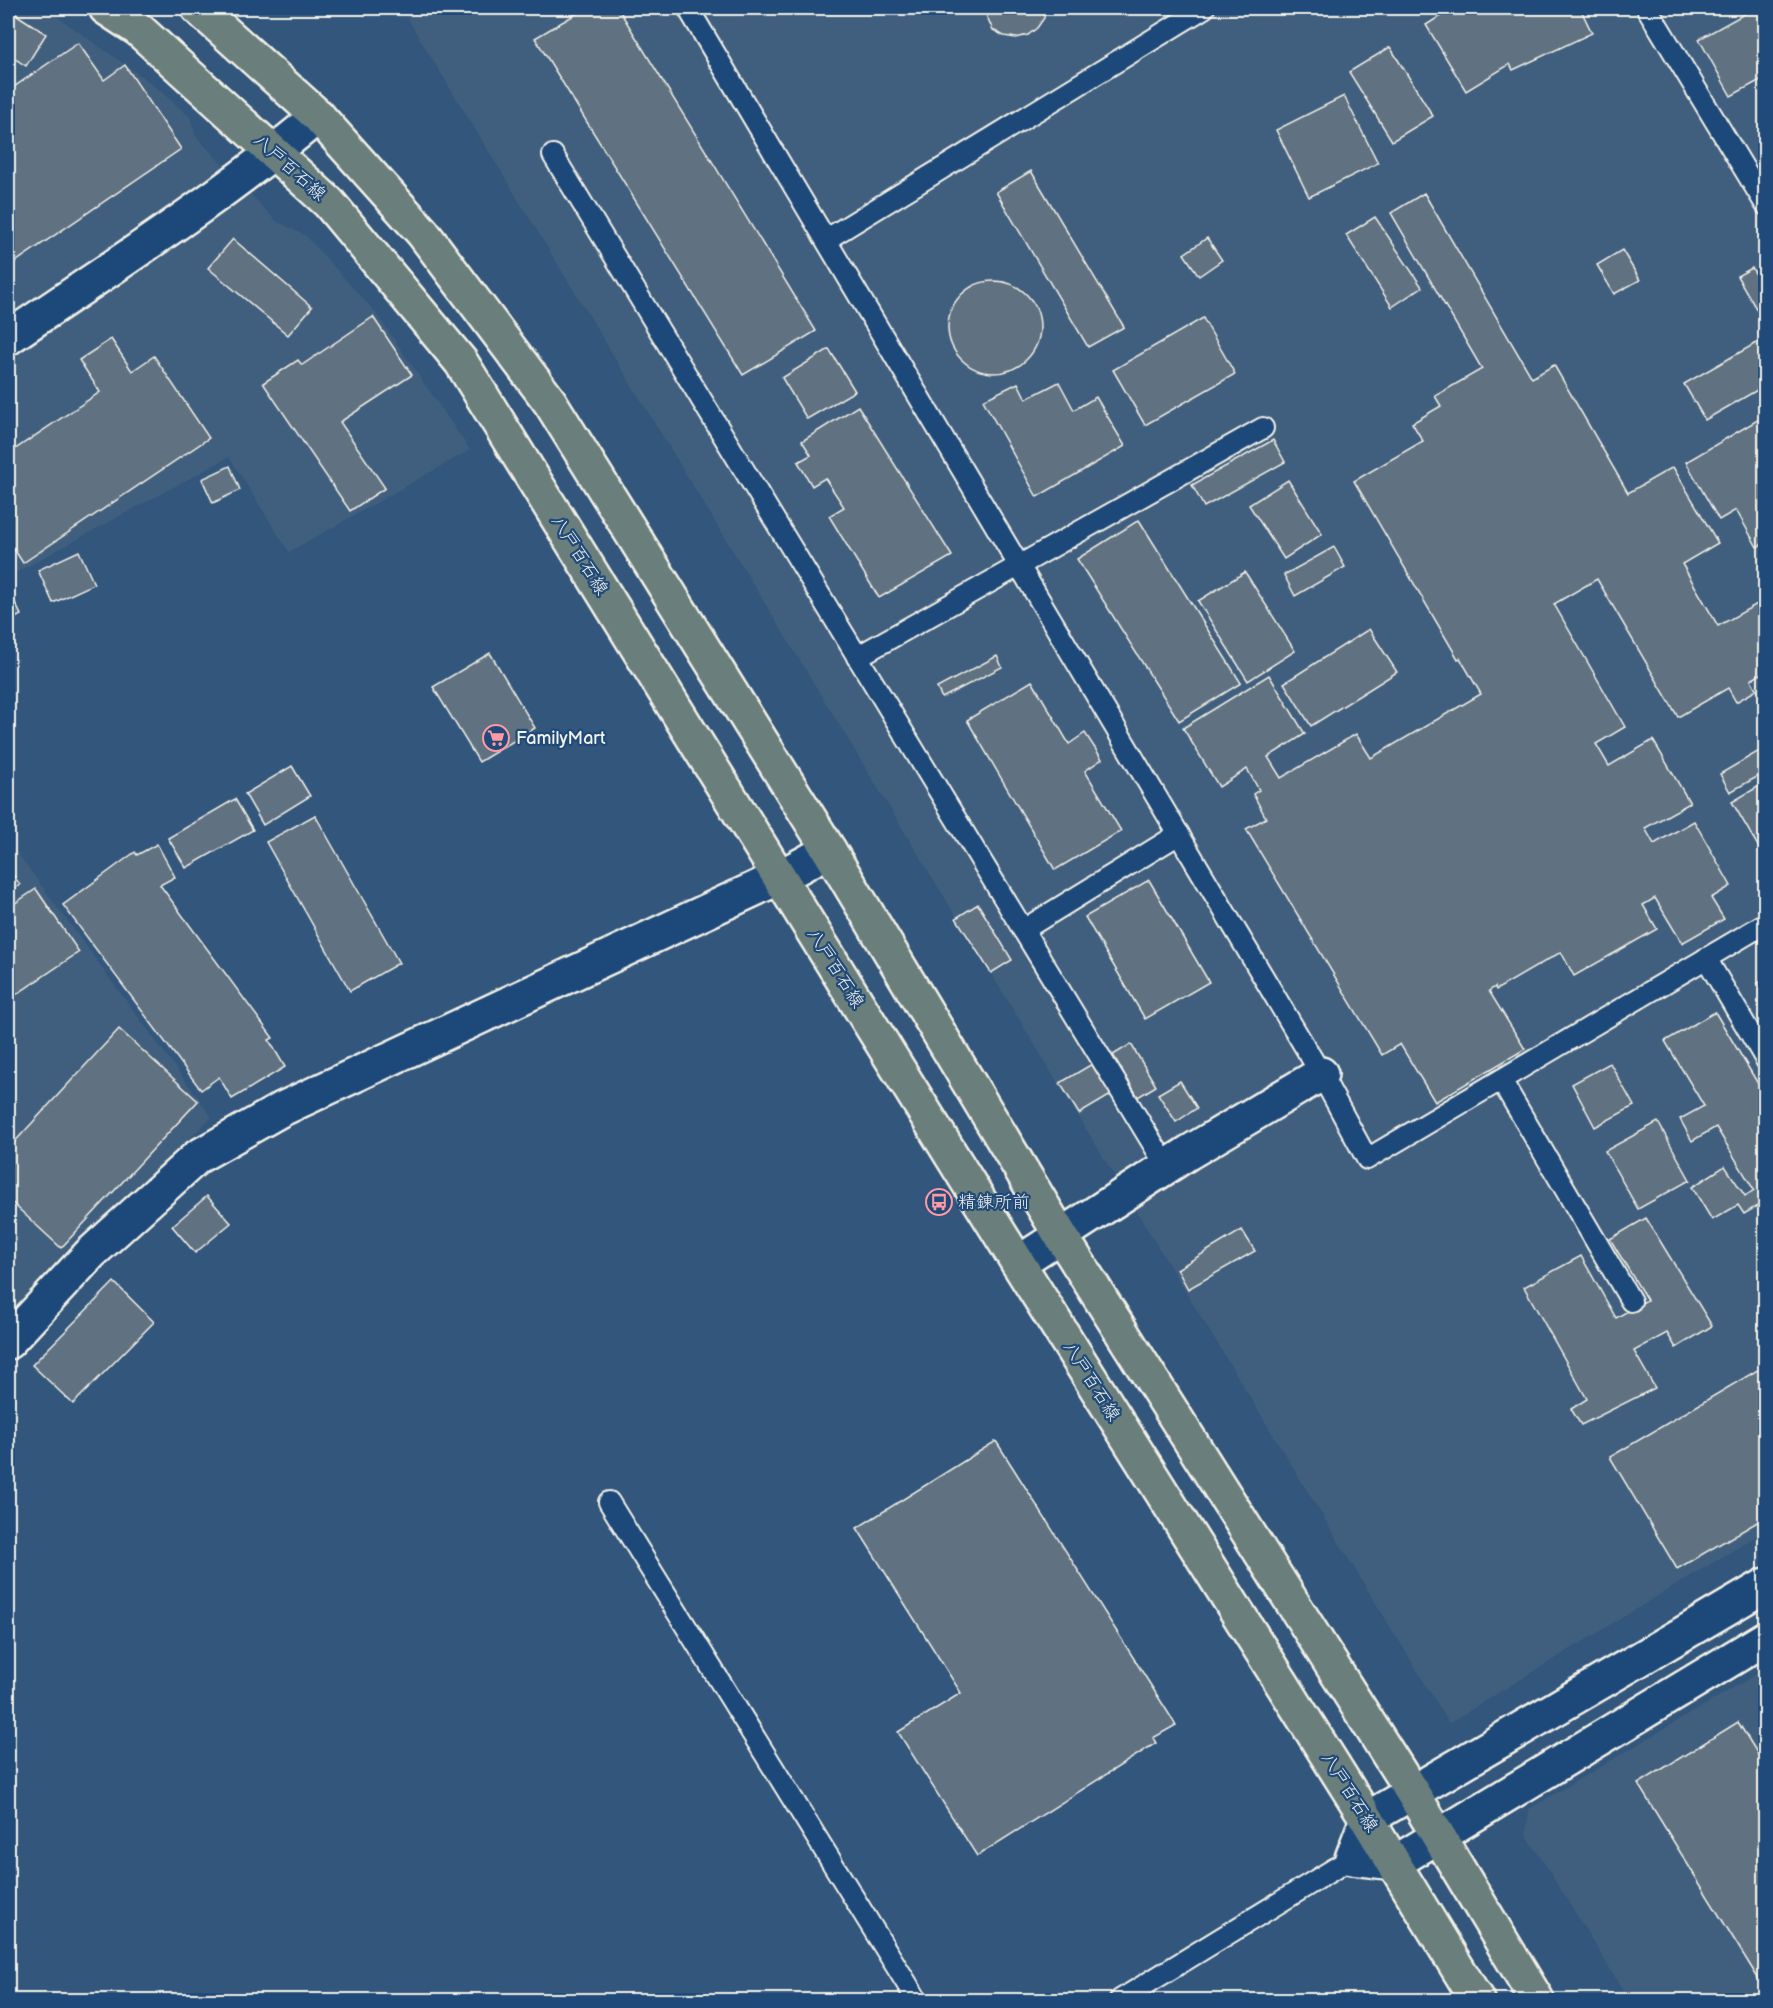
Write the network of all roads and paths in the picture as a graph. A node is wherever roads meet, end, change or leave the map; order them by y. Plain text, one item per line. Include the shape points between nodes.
1 (106, 8) edge
2 (198, 8) edge
3 (688, 8) edge
4 (1204, 8) edge
5 (1647, 8) edge
6 (318, 116) junction
7 (275, 153) junction
8 (553, 155) dead end
9 (1766, 205) edge
10 (827, 239) junction
11 (8, 339) edge
12 (1263, 428) dead end
13 (1021, 567) junction
14 (857, 657) junction
15 (1179, 834) junction
16 (829, 850) junction
17 (780, 877) junction
18 (1766, 923) edge
19 (1023, 930) junction
20 (1706, 958) junction
21 (1766, 1060) edge
22 (1321, 1074) junction
23 (1501, 1080) junction
24 (1167, 1167) junction
25 (1061, 1236) junction
26 (1018, 1263) junction
27 (1631, 1301) dead end
28 (8, 1342) edge
29 (609, 1502) dead end
30 (1766, 1586) edge
31 (1766, 1638) edge
32 (1412, 1792) junction
33 (1367, 1819) junction
34 (1437, 1837) junction
35 (1352, 1857) junction
36 (1394, 1863) junction
37 (917, 2001) edge
38 (1120, 2001) edge
39 (1477, 2001) edge
40 (1537, 2001) edge

1 - 7 main road, 八戸百石線 via 138,29
2 - 6 main road
3 - 10 lane
4 - 10 lane
5 - 9 lane
6 - 7 street
6 - 16 main road via 423,233 550,402
7 - 11 street
7 - 17 main road, 八戸百石線 via 329,203 460,362
8 - 14 lane
10 - 13 lane
12 - 13 lane
13 - 14 lane
13 - 15 lane
14 - 19 lane
15 - 19 lane
15 - 22 lane
16 - 17 street
16 - 25 main road
17 - 26 main road, 八戸百石線
17 - 28 street via 282,1109 197,1157 91,1253
18 - 20 lane
19 - 24 lane
20 - 21 lane
20 - 23 lane
22 - 23 lane via 1367,1159
22 - 24 street
23 - 27 lane
24 - 25 street
25 - 26 street
25 - 32 main road
26 - 33 main road, 八戸百石線
29 - 37 lane
30 - 32 street
31 - 34 street
32 - 33 street
32 - 34 main road
33 - 35 street
33 - 36 main road, 八戸百石線
34 - 36 street
34 - 40 main road
35 - 36 street
35 - 38 lane
36 - 39 main road, 八戸百石線

